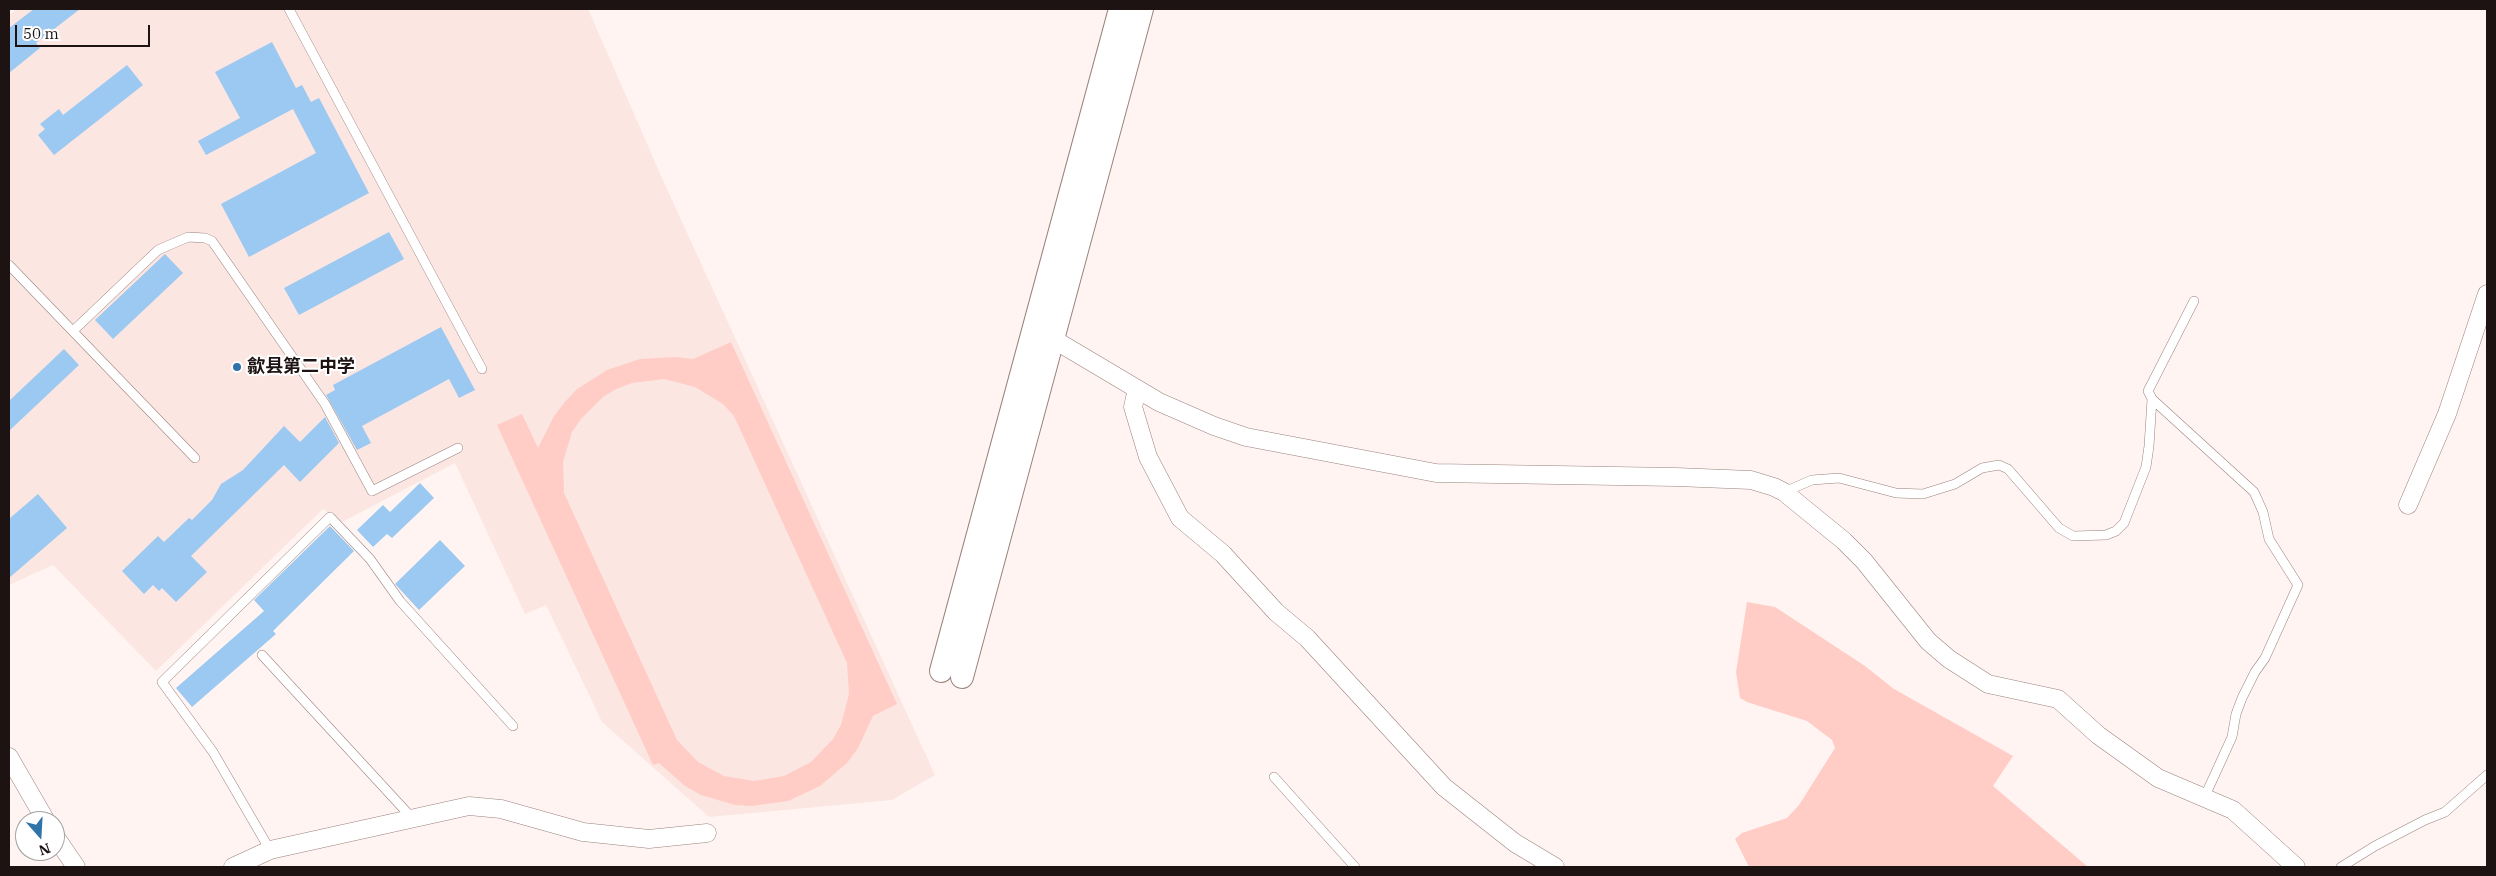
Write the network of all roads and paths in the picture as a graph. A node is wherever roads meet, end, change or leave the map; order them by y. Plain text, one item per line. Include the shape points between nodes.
1 (289, 9) edge
2 (1120, 9) edge
3 (1142, 9) edge
4 (9, 265) edge
5 (2487, 294) edge
6 (2194, 301) dead end
7 (73, 331) junction
8 (1053, 339) junction
9 (482, 369) dead end
10 (1137, 389) junction
11 (2152, 399) junction
12 (458, 448) dead end
13 (195, 458) dead end
14 (1784, 492) junction
15 (2408, 505) dead end
16 (262, 655) dead end
17 (513, 726) dead end
18 (9, 757) edge
19 (2487, 775) edge
20 (1274, 777) dead end
21 (2205, 796) junction
22 (40, 811) edge
23 (413, 819) junction
24 (707, 833) dead end
25 (270, 850) junction
26 (65, 851) edge
27 (76, 867) edge
28 (233, 867) edge
29 (1355, 867) edge
30 (1555, 867) edge
31 (2296, 867) edge
32 (2341, 867) edge

1 - 9 lane
2 - 8 street via 951,674
3 - 8 street
4 - 7 lane
5 - 15 street via 2448,414
6 - 11 lane via 2148,391
7 - 12 lane via 158,250 188,237 205,238 212,241 325,404 372,491
7 - 13 lane
8 - 10 street
10 - 14 street via 1182,413 1246,437 1418,471 1751,480
10 - 30 street via 1133,407 1148,458 1180,518 1223,554 1276,612 1307,638 1444,787 1515,843
11 - 14 lane via 2146,467 2124,523 2106,535 2074,536 2059,528 2008,470 1998,465 1982,468 1955,484 1923,494 1896,492 1839,478 1812,480
11 - 21 lane via 2254,492 2264,512 2269,540 2298,585 2265,658 2242,698 2232,737
14 - 21 street via 1864,561 1928,641 1949,659 1988,684 2058,699 2098,735 2158,778
16 - 23 lane
17 - 25 lane via 400,601 370,559 330,516 162,682 213,752
18 - 22 street
19 - 32 lane via 2445,812 2392,837
20 - 29 lane
21 - 31 street via 2233,810
23 - 24 street via 469,806 490,806 583,832 649,839
23 - 25 street
25 - 28 street
26 - 27 street

